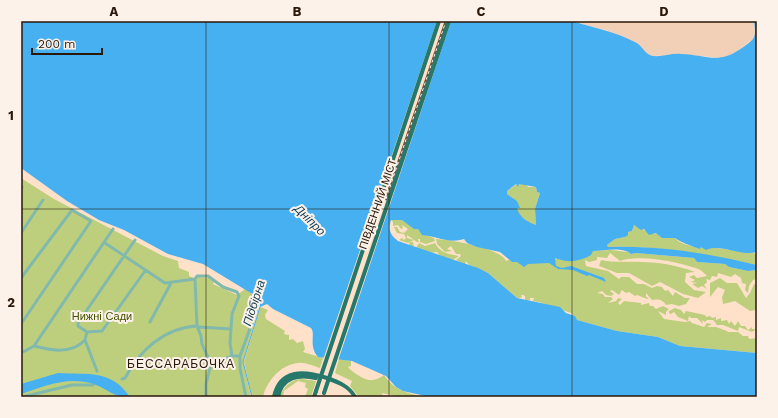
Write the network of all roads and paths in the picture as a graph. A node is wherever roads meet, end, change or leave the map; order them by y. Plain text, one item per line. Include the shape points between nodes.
1 (439, 21) edge
2 (448, 21) edge
3 (43, 200) dead end
4 (113, 229) dead end
5 (21, 233) edge
6 (135, 240) dead end
7 (105, 243) junction
8 (124, 257) junction
9 (145, 270) junction
10 (21, 278) edge
11 (195, 279) junction
12 (171, 283) junction
13 (256, 312) dead end
14 (150, 322) dead end
15 (21, 324) edge
16 (198, 326) junction
17 (231, 329) junction
18 (87, 332) junction
19 (84, 340) junction
20 (34, 346) junction
21 (21, 352) edge
22 (232, 356) junction
23 (240, 356) junction
24 (211, 364) junction
25 (97, 371) dead end
26 (122, 379) dead end
27 (92, 385) dead end
28 (324, 395) edge
29 (35, 396) edge
30 (22, 397) edge
31 (206, 397) edge
32 (246, 397) edge
33 (274, 397) edge
34 (278, 397) edge
35 (314, 397) edge
36 (352, 397) edge
37 (355, 397) edge

1 - 35 highway, ПІВДЕННИЙ МІСТ, bridge
2 - 28 highway, ПІВДЕННИЙ МІСТ, bridge
3 - 5 street
4 - 7 street
6 - 8 street
7 - 8 street
7 - 20 street
8 - 9 street
8 - 18 street via 78,323 78,326
9 - 12 street via 165,283
9 - 18 street via 102,331
10 - 15 street via 72,210 91,221
11 - 12 street
11 - 16 street
11 - 17 street via 197,276 208,276 223,288 237,292 239,296 233,308
12 - 14 street
13 - 23 street
16 - 17 street
16 - 24 street via 202,344
16 - 26 street via 182,327 159,338 149,345
17 - 22 street
18 - 19 street
19 - 20 street via 73,349 53,350
19 - 25 street
20 - 21 street
22 - 23 street
22 - 24 street
23 - 32 street
24 - 31 street
27 - 29 street via 72,385
29 - 30 street
33 - 37 highway via 277,386 285,378 301,372 337,382
34 - 36 highway via 284,384 293,377 302,375 335,384 348,391

